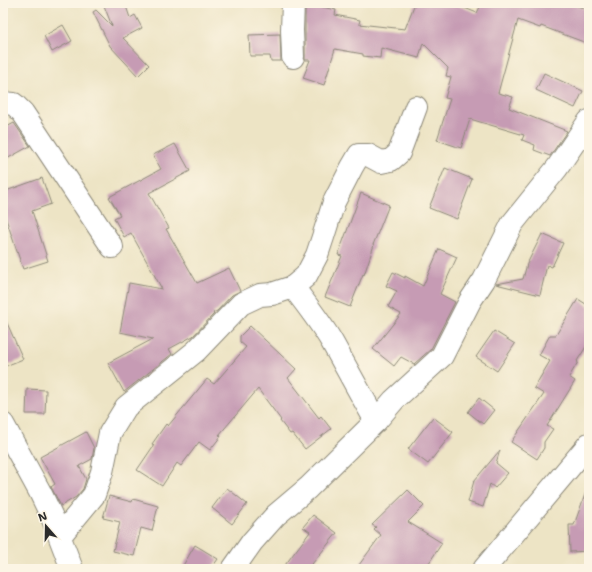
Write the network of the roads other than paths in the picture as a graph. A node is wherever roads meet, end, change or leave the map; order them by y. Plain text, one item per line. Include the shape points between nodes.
1 (293, 3) edge
2 (293, 57) dead end
3 (3, 103) edge
4 (416, 107) dead end
5 (589, 121) edge
6 (112, 247) dead end
7 (293, 286) junction
8 (376, 421) junction
9 (3, 424) edge
10 (589, 444) edge
11 (60, 536) junction
12 (72, 569) edge
13 (233, 569) edge
14 (484, 569) edge

1 - 2 street
3 - 6 street via 14,104 23,113
4 - 7 street via 399,153 391,160 381,162 368,154 359,155 334,202 317,255 306,276
5 - 8 street via 557,168 512,224 442,356 394,400
7 - 8 street via 332,342
7 - 11 street via 272,294 260,295 241,304 196,351 126,407 110,433 94,495
8 - 13 street via 308,488 276,515
9 - 11 street via 40,492
10 - 14 street
11 - 12 street

